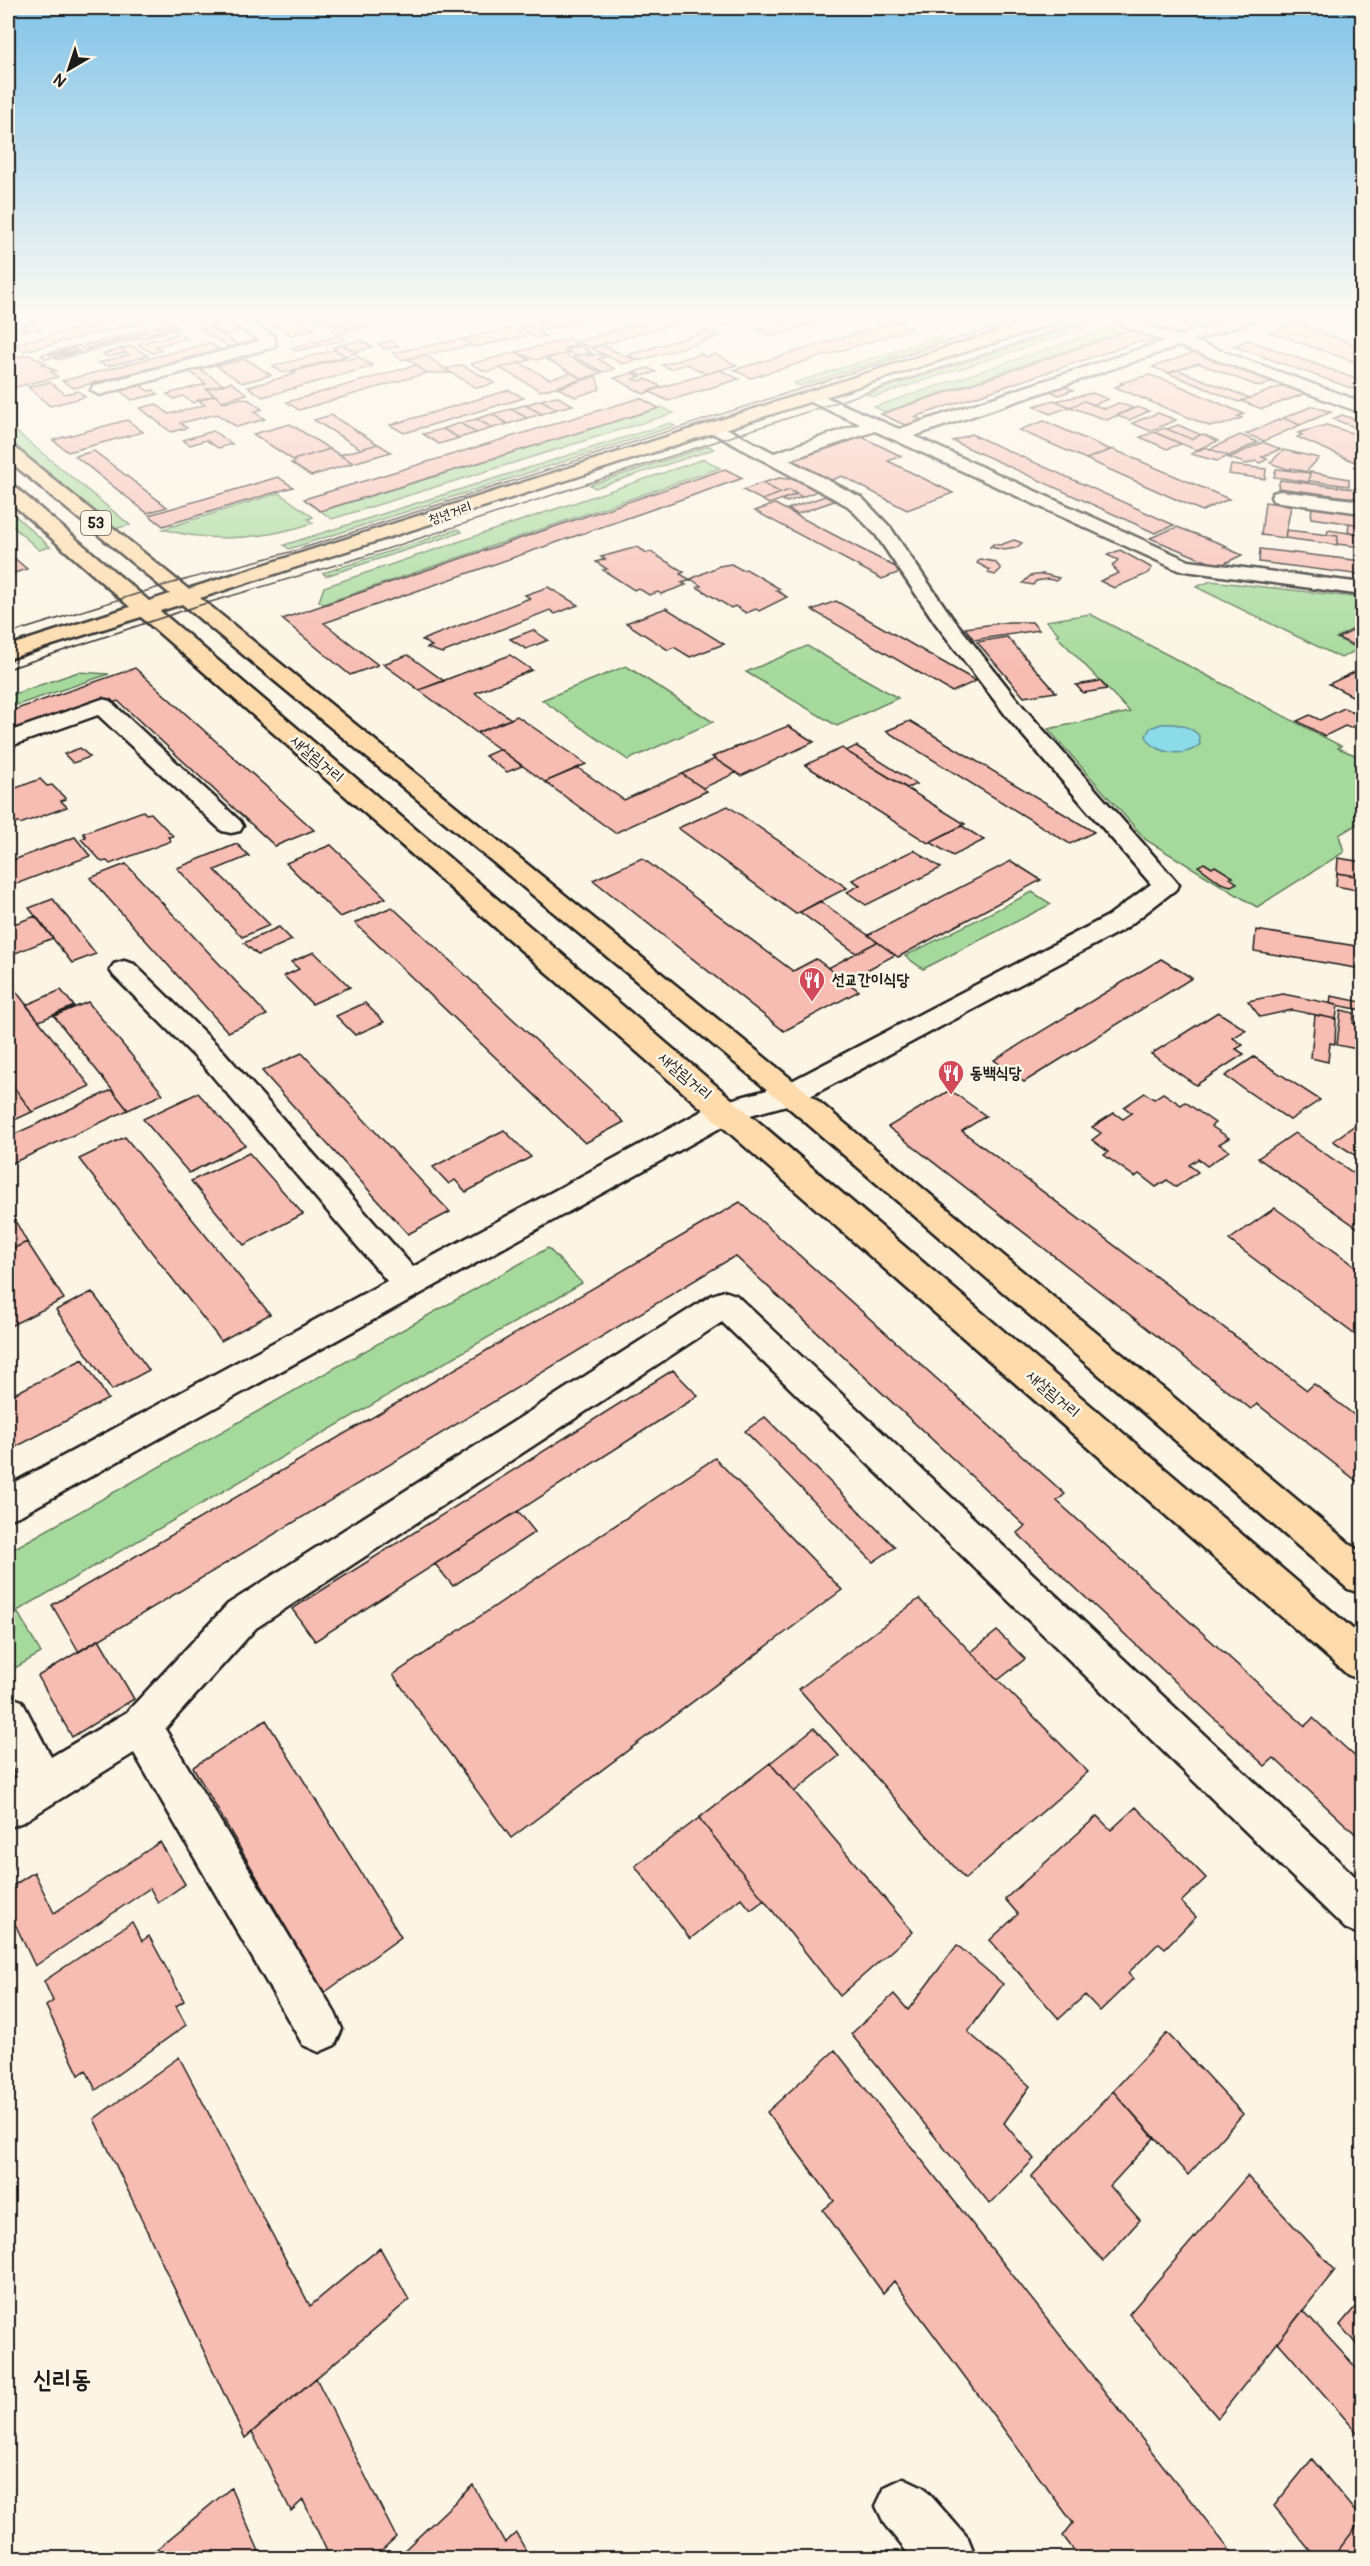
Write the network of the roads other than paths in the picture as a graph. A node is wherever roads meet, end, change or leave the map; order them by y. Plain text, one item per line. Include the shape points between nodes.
1 (693, 436) edge
2 (727, 436) edge
3 (844, 436) edge
4 (901, 436) edge
5 (8, 451) edge
6 (772, 460) junction
7 (8, 490) edge
8 (1280, 497) dead end
9 (1362, 507) edge
10 (1362, 589) edge
11 (184, 596) junction
12 (144, 609) junction
13 (8, 653) edge
14 (8, 740) edge
15 (231, 826) dead end
16 (124, 970) dead end
17 (791, 1094) junction
18 (726, 1111) junction
19 (409, 1284) junction
20 (8, 1504) edge
21 (1362, 1577) edge
22 (1362, 1662) edge
23 (8, 1715) edge
24 (141, 1726) junction
25 (43, 1785) junction
26 (8, 1807) edge
27 (1362, 1913) edge
28 (319, 2029) dead end
29 (904, 2506) dead end
30 (948, 2559) edge

1 - 11 main road, 청년거리
2 - 6 street
3 - 6 street
4 - 10 street via 1185,566
5 - 11 main road, 53
6 - 17 street via 855,502 883,531 943,620 1009,704 1167,885 1117,922
7 - 12 main road, 새살림거리 / 53
8 - 9 street
11 - 12 main road, 청년거리
11 - 17 main road
12 - 13 main road, 청년거리
12 - 18 main road, 새살림거리
14 - 15 street via 102,706
16 - 19 street via 213,1058
17 - 18 street
17 - 21 main road
18 - 19 street
18 - 22 main road, 새살림거리
19 - 20 street
23 - 25 street
24 - 25 street
24 - 27 street via 242,1616 724,1304
24 - 28 street
25 - 26 street
29 - 30 street

